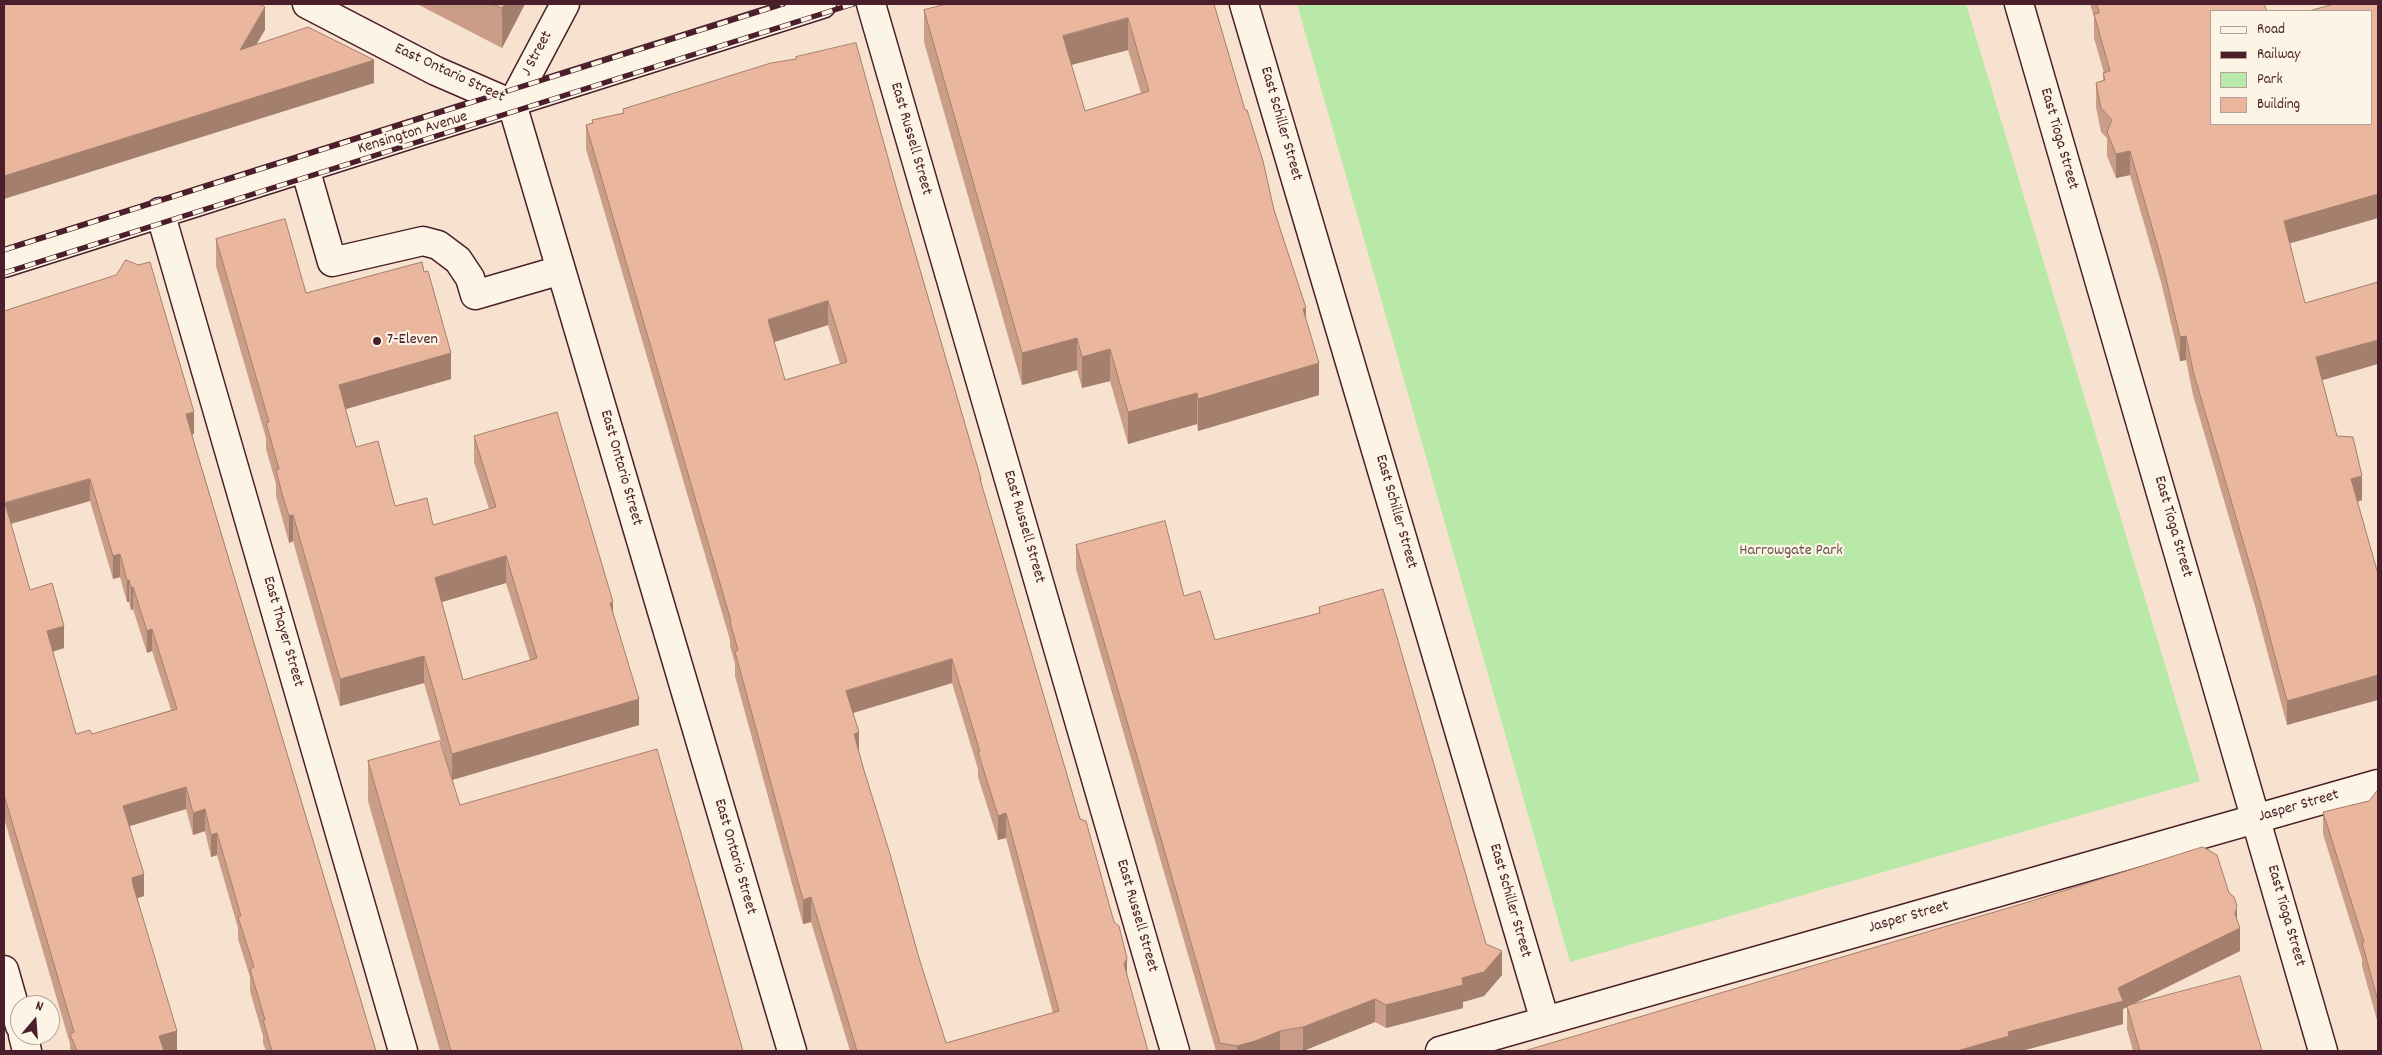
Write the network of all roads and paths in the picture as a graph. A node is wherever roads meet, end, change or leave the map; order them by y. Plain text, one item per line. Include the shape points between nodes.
1 (307, 4) edge
2 (564, 4) edge
3 (822, 4) edge
4 (871, 4) edge
5 (1244, 4) edge
6 (2019, 4) edge
7 (512, 104) junction
8 (305, 168) junction
9 (160, 212) junction
10 (4, 263) edge
11 (561, 270) junction
12 (2378, 784) edge
13 (2257, 819) junction
14 (4, 970) edge
15 (11, 995) edge
16 (1545, 1021) junction
17 (403, 1051) edge
18 (792, 1051) edge
19 (1176, 1051) edge
20 (1440, 1051) edge
21 (2323, 1051) edge

1 - 7 street, East Ontario Street via 436,71
2 - 7 street, J Street
3 - 7 street, Kensington Avenue
4 - 19 street, East Russell Street
5 - 16 street, East Schiller Street
6 - 13 street, East Tioga Street
7 - 8 street, Kensington Avenue
7 - 11 street, East Ontario Street
8 - 9 street, Kensington Avenue
8 - 11 street via 332,262 423,241 438,245 458,260 470,278 475,295
9 - 10 street, Kensington Avenue
9 - 17 street, East Thayer Street
11 - 18 street, East Ontario Street
12 - 13 street, Jasper Street
13 - 16 street, Jasper Street
13 - 21 street, East Tioga Street
14 - 15 street
16 - 20 street, Jasper Street

